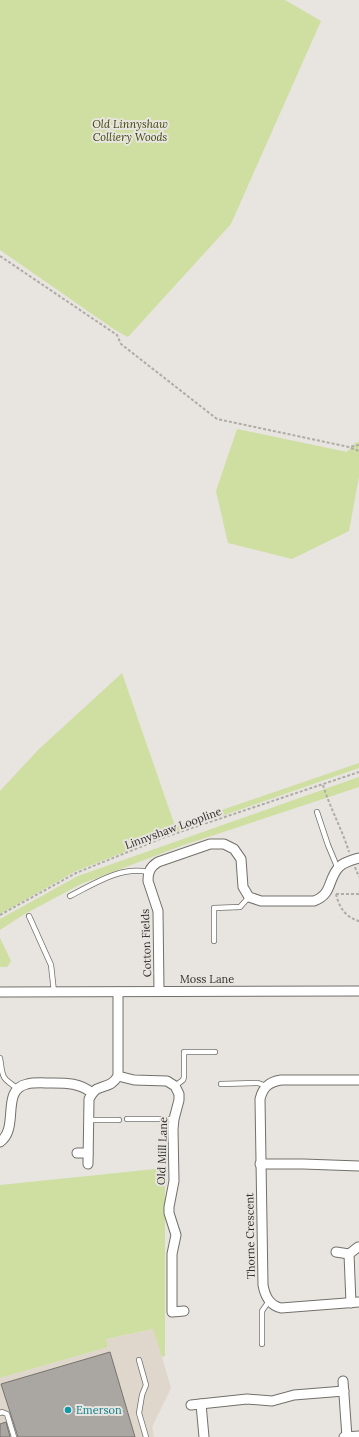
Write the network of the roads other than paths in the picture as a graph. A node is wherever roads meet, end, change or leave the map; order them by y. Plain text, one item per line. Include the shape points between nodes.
1 (317, 812) dead end
2 (355, 859) edge
3 (338, 869) junction
4 (148, 872) junction
5 (70, 896) dead end
6 (249, 897) junction
7 (29, 916) dead end
8 (214, 941) dead end
9 (159, 991) junction
10 (359, 991) edge
11 (0, 992) edge
12 (54, 992) junction
13 (118, 992) junction
14 (215, 1052) dead end
15 (0, 1058) edge
16 (118, 1076) junction
17 (359, 1080) edge
18 (221, 1084) dead end
19 (175, 1086) junction
20 (266, 1086) junction
21 (17, 1088) junction
22 (92, 1093) junction
23 (127, 1119) dead end
24 (174, 1119) junction
25 (88, 1120) junction
26 (119, 1120) dead end
27 (0, 1142) edge
28 (77, 1153) dead end
29 (88, 1153) junction
30 (88, 1164) dead end
31 (260, 1164) junction
32 (359, 1166) edge
33 (358, 1247) edge
34 (336, 1252) dead end
35 (349, 1254) junction
36 (269, 1301) junction
37 (355, 1302) edge
38 (184, 1311) dead end
39 (262, 1344) dead end
40 (139, 1360) dead end
41 (343, 1381) dead end
42 (344, 1391) junction
43 (201, 1404) junction
44 (191, 1405) dead end
45 (0, 1413) edge
46 (359, 1436) edge
47 (14, 1437) edge
48 (146, 1437) edge
49 (204, 1437) edge
50 (344, 1437) edge
51 (347, 1437) edge

1 - 3 lane
2 - 3 street
3 - 6 street via 322,898 314,901 262,901
4 - 5 lane via 121,872
4 - 6 street via 158,862 210,844 224,844 234,849 241,859 243,887
4 - 9 street, Cotton Fields via 148,881 158,911
6 - 8 lane via 240,907 214,908
7 - 12 lane via 51,965
9 - 10 street, Moss Lane
9 - 13 street, Moss Lane
11 - 12 street, Moss Lane
12 - 13 street, Moss Lane
13 - 16 street
14 - 19 lane via 184,1052 184,1077
15 - 21 lane via 2,1075
16 - 19 street via 131,1080 162,1080
16 - 22 street via 112,1084
17 - 20 street via 281,1080
18 - 20 lane
19 - 24 street, Old Mill Lane via 179,1100
20 - 31 street, Thorne Crescent via 260,1099
21 - 22 street via 28,1084 68,1083 77,1084
21 - 27 street via 9,1102 8,1128
22 - 25 street via 89,1099
23 - 24 lane
24 - 38 street, Old Mill Lane via 174,1181 169,1207 176,1236 172,1254 172,1312
25 - 26 lane
25 - 29 street
28 - 29 street
29 - 30 street
31 - 32 street
31 - 36 street, Thorne Crescent via 263,1285
33 - 35 street
34 - 35 street
35 - 37 street
36 - 37 street via 280,1308
36 - 39 lane via 262,1311
40 - 48 lane via 146,1385 139,1413
41 - 42 street
42 - 43 street via 294,1395 272,1401 247,1399
42 - 51 street
43 - 44 street
43 - 49 street
45 - 47 lane via 8,1414
46 - 51 street
50 - 51 street

